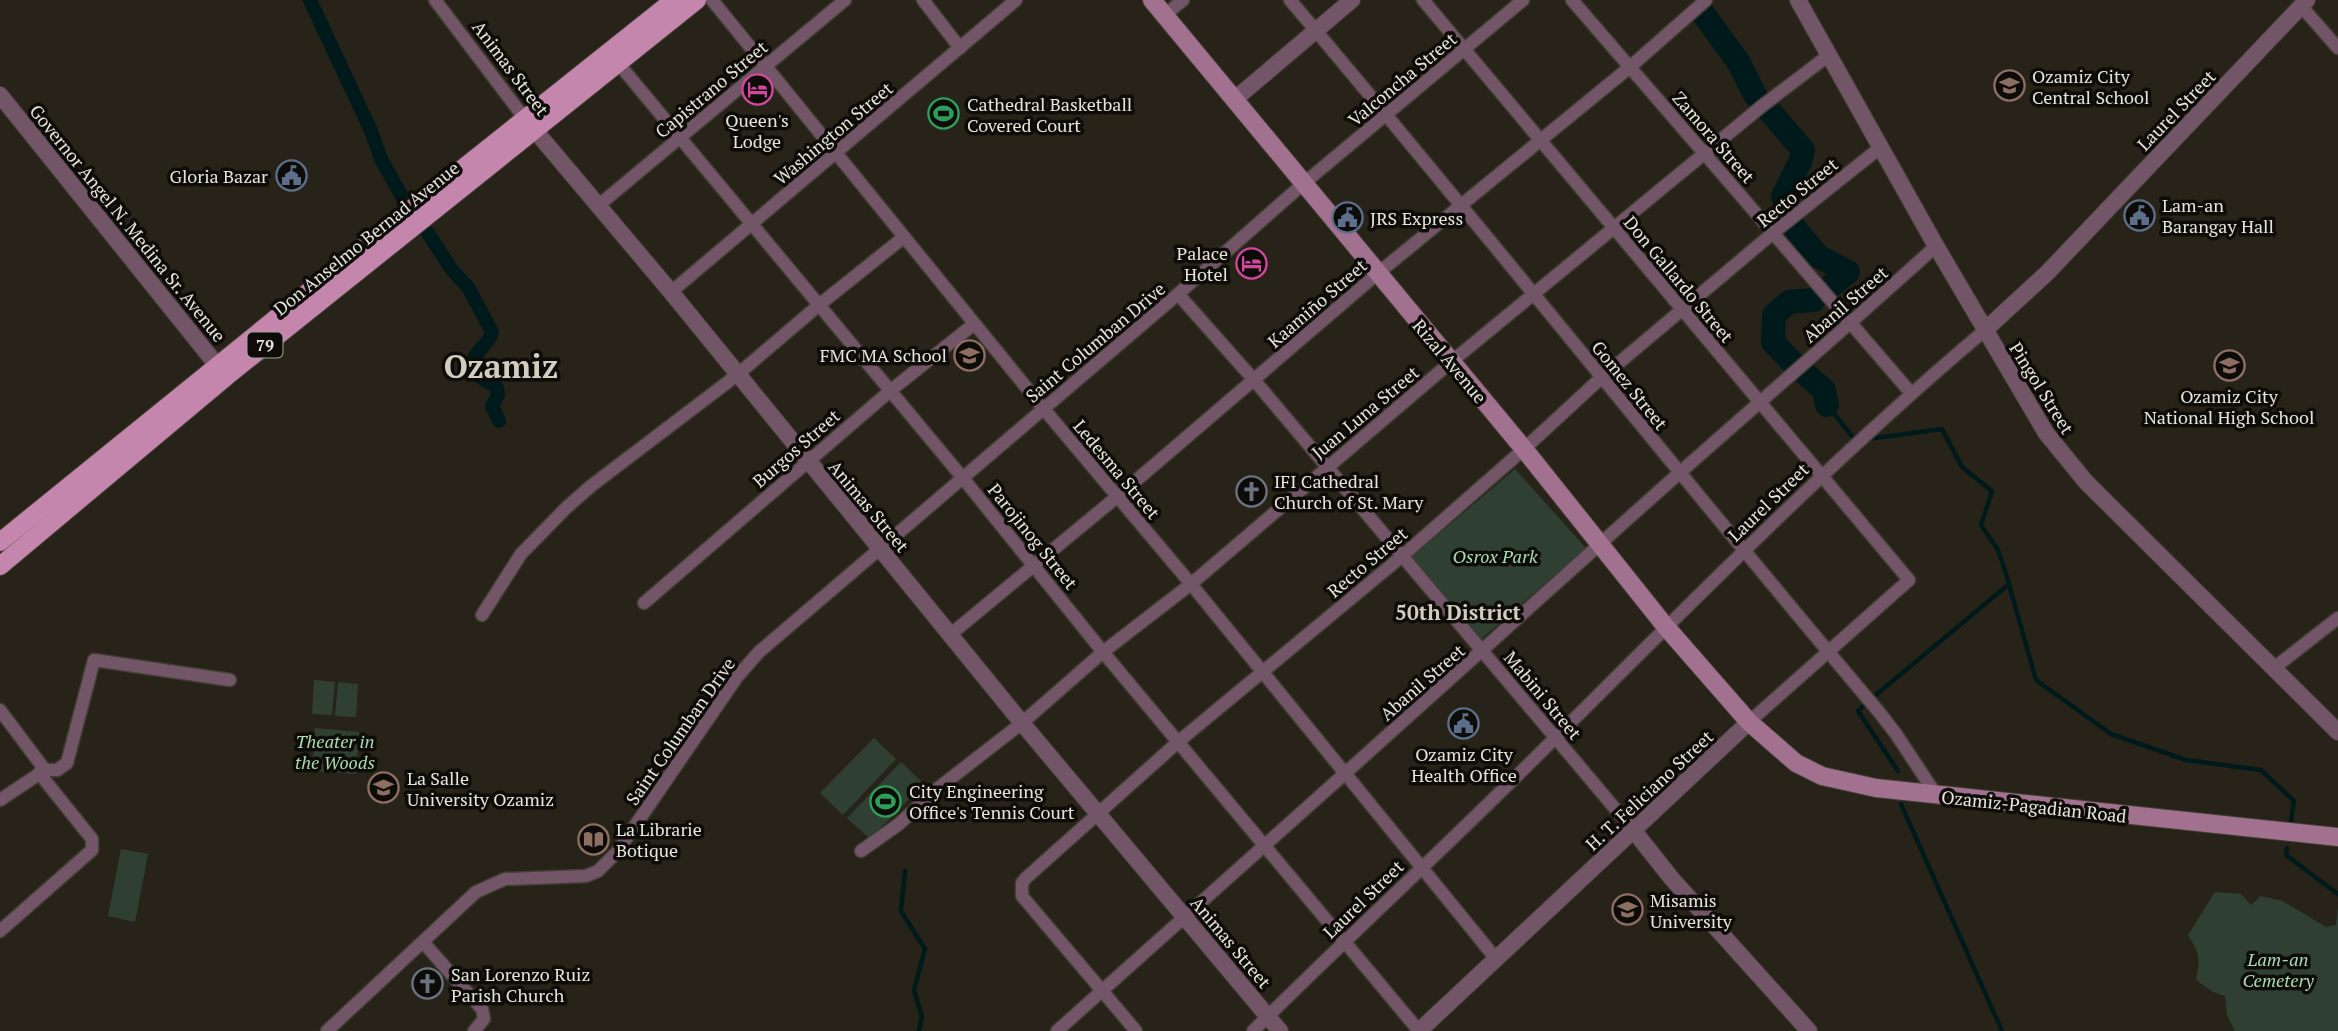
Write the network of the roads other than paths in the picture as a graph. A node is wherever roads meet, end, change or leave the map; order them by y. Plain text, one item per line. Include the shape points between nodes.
1 (435, 0) edge
2 (674, 0) edge
3 (697, 0) edge
4 (712, 0) edge
5 (845, 0) edge
6 (923, 0) edge
7 (1016, 0) edge
8 (1152, 0) edge
9 (1183, 0) edge
10 (1290, 0) edge
11 (1352, 0) edge
12 (1423, 0) edge
13 (1522, 0) edge
14 (1572, 0) edge
15 (1706, 0) edge
16 (1798, 0) edge
17 (2304, 3) edge
18 (1165, 15) junction
19 (1316, 31) junction
20 (960, 48) junction
21 (2338, 48) edge
22 (1464, 49) junction
23 (1829, 55) junction
24 (618, 63) junction
25 (766, 66) junction
26 (1630, 67) junction
27 (0, 95) edge
28 (1235, 99) junction
29 (1387, 114) junction
30 (530, 124) junction
31 (680, 138) junction
32 (1542, 141) junction
33 (1881, 147) junction
34 (837, 154) junction
35 (1706, 155) junction
36 (1303, 184) junction
37 (599, 205) junction
38 (1461, 206) junction
39 (752, 224) junction
40 (1615, 229) junction
41 (1773, 233) junction
42 (904, 237) junction
43 (1936, 246) junction
44 (1377, 274) junction
45 (671, 292) junction
46 (1178, 294) junction
47 (1534, 294) junction
48 (819, 305) junction
49 (1683, 310) junction
50 (1851, 323) junction
51 (974, 324) junction
52 (1984, 331) junction
53 (1451, 362) junction
54 (222, 371) junction
55 (737, 375) junction
56 (1601, 378) junction
57 (1254, 380) junction
58 (890, 391) junction
59 (1911, 393) junction
60 (1759, 401) junction
61 (1043, 408) junction
62 (1524, 449) junction
63 (809, 463) junction
64 (1326, 467) junction
65 (1680, 474) junction
66 (962, 477) junction
67 (1822, 477) junction
68 (1118, 496) junction
69 (51, 512) junction
70 (0, 542) edge
71 (1599, 544) junction
72 (880, 548) junction
73 (1745, 551) junction
74 (1401, 557) junction
75 (1035, 565) junction
76 (0, 566) edge
77 (1909, 580) joint
78 (1191, 584) junction
79 (644, 603) dead end
80 (482, 615) dead end
81 (2338, 618) edge
82 (1666, 627) junction
83 (951, 634) junction
84 (1483, 651) junction
85 (1827, 651) junction
86 (1103, 652) junction
87 (2274, 668) junction
88 (1262, 671) junction
89 (230, 680) dead end
90 (0, 710) edge
91 (1749, 722) junction
92 (1022, 723) junction
93 (2338, 732) edge
94 (1556, 737) junction
95 (1178, 742) junction
96 (42, 771) junction
97 (1345, 773) junction
98 (1937, 796) junction
99 (0, 800) edge
100 (1100, 814) junction
101 (1634, 831) junction
102 (2338, 837) edge
103 (1265, 845) junction
104 (861, 852) dead end
105 (1423, 869) junction
106 (1184, 916) junction
107 (0, 931) edge
108 (423, 942) junction
109 (1346, 942) junction
110 (1497, 960) junction
111 (1102, 990) junction
112 (1268, 1017) junction
113 (327, 1031) edge
114 (474, 1031) edge
115 (1056, 1031) edge
116 (1136, 1031) edge
117 (1253, 1031) edge
118 (1280, 1031) edge
119 (1419, 1031) edge
120 (1810, 1031) edge

1 - 30 street, Animas Street
2 - 30 main road, Don Anselmo Bernad Avenue / 79
3 - 24 main road, Don Anselmo Bernad Avenue / 79
4 - 25 street, Ledesma Street
5 - 25 street, Capistrano Street
6 - 20 street
7 - 20 street, Washington Street
8 - 18 main road, Rizal Avenue
9 - 18 street
10 - 19 street, Gomez Street
11 - 19 street
12 - 22 street, Don Gallardo Street
13 - 22 street, Valconcha Street
14 - 26 street, Zamora Street
15 - 26 street, Kaamiño Street
16 - 23 street, Pingol Street
17 - 21 street
17 - 52 street, Laurel Street via 2047,273
18 - 28 main road, Rizal Avenue
19 - 28 street
19 - 29 street, Gomez Street
20 - 34 street, Washington Street
22 - 29 street, Valconcha Street
22 - 32 street, Don Gallardo Street
23 - 33 street, Pingol Street
23 - 35 street, Juan Luna Street
24 - 30 main road, Don Anselmo Bernad Avenue / 79
24 - 31 street, Parojinog Street
25 - 31 street, Capistrano Street
25 - 34 street, Ledesma Street
26 - 32 street, Kaamiño Street
26 - 35 street, Zamora Street
27 - 54 street, Governor Angel N. Medina Sr. Avenue
28 - 36 main road, Rizal Avenue
29 - 36 street, Valconcha Street
29 - 38 street, Gomez Street
30 - 37 street, Animas Street
30 - 54 main road, Don Anselmo Bernad Avenue / 79
31 - 37 street, Capistrano Street
31 - 39 street, Parojinog Street
32 - 38 street, Kaamiño Street
32 - 40 street, Don Gallardo Street
33 - 41 street, Recto Street
33 - 43 street, Pingol Street
34 - 39 street, Washington Street
34 - 42 street, Ledesma Street
35 - 40 street, Juan Luna Street
35 - 41 street, Zamora Street
36 - 44 main road, Rizal Avenue
36 - 46 street, Saint Columban Drive
37 - 45 street, Animas Street
38 - 44 street, Kaamiño Street
38 - 47 street, Gomez Street
39 - 45 street, Washington Street
39 - 48 street, Parojinog Street
40 - 47 street, Juan Luna Street
40 - 49 street, Don Gallardo Street
41 - 49 street, Recto Street
41 - 50 street, Zamora Street
42 - 48 street
42 - 51 street, Ledesma Street
43 - 50 street, Abanil Street
43 - 52 street, Pingol Street
44 - 53 main road, Rizal Avenue
44 - 57 street, Kaamiño Street
45 - 55 street, Animas Street
46 - 57 street, Mabini Street
46 - 61 street, Saint Columban Drive
47 - 53 street, Juan Luna Street
47 - 56 street, Gomez Street
48 - 55 street
48 - 58 street, Parojinog Street
49 - 56 street, Recto Street
49 - 60 street, Don Gallardo Street
50 - 59 street, Zamora Street
50 - 60 street, Abanil Street
51 - 58 street, Burgos Street
51 - 61 street, Ledesma Street
52 - 59 street, Laurel Street
52 - 87 street, Pingol Street via 2064,457
53 - 62 main road, Rizal Avenue
53 - 64 street, Juan Luna Street
54 - 69 main road, Don Anselmo Bernad Avenue / 79
55 - 63 street, Animas Street
55 - 80 street via 591,486 541,531
56 - 62 street, Recto Street
56 - 65 street, Gomez Street
57 - 64 street, Mabini Street
57 - 68 street, Kaamiño Street
58 - 63 street, Burgos Street
58 - 66 street, Parojinog Street
59 - 67 street, Laurel Street
60 - 65 street, Abanil Street
60 - 67 street, Don Gallardo Street
61 - 66 street, Saint Columban Drive
61 - 68 street, Ledesma Street
62 - 71 main road, Rizal Avenue
62 - 74 street, Recto Street
63 - 72 street, Animas Street
63 - 79 street, Burgos Street
64 - 74 street, Mabini Street
64 - 78 street, Juan Luna Street
65 - 71 street, Abanil Street
65 - 73 street, Gomez Street
66 - 72 street, Saint Columban Drive
66 - 75 street, Parojinog Street
67 - 73 street, Laurel Street
67 - 77 street, Don Gallardo Street
68 - 75 street, Kaamiño Street
68 - 78 street, Ledesma Street
69 - 70 main road, Don Anselmo Bernad Avenue / 79
69 - 76 main road, Don Anselmo Bernad Avenue / 79
71 - 82 main road, Rizal Avenue
71 - 84 street, Abanil Street
72 - 83 street, Animas Street
72 - 108 street, Saint Columban Drive via 751,660 617,852 598,872 571,878 519,877 491,884 476,892
73 - 82 street, Laurel Street
73 - 85 street, Gomez Street
74 - 84 street, Mabini Street
74 - 88 street, Recto Street
75 - 83 street, Kaamiño Street
75 - 86 street, Parojinog Street
77 - 85 street, H. T. Feliciano Street
78 - 86 street, Juan Luna Street
78 - 88 street, Ledesma Street
81 - 87 street
82 - 91 main road, Rizal Avenue
82 - 94 street, Laurel Street
83 - 92 street, Animas Street
84 - 94 street, Mabini Street
84 - 97 street, Abanil Street
85 - 91 street, H. T. Feliciano Street
85 - 98 street, Gomez Street via 1896,734
86 - 92 street, Juan Luna Street
86 - 95 street, Parojinog Street
87 - 93 street, Pingol Street
88 - 95 street, Recto Street
88 - 97 street, Ledesma Street
89 - 96 street via 93,660 67,763 57,771
90 - 96 street
91 - 98 main road, Ozamiz-Pagadian Road via 1796,763 1822,776
91 - 101 street, H. T. Feliciano Street
92 - 100 street, Animas Street
92 - 104 street, Juan Luna Street
94 - 101 street, Mabini Street
94 - 105 street, Laurel Street
95 - 100 street, Recto Street
95 - 103 street, Parojinog Street
96 - 99 street
96 - 107 street via 92,839 92,850
97 - 103 street, Abanil Street
97 - 105 street, Ledesma Street
98 - 102 main road, Ozamiz-Pagadian Road
100 - 106 street, Animas Street
100 - 111 street, Recto Street via 1026,878 1021,889
101 - 110 street, H. T. Feliciano Street
101 - 120 street
103 - 106 street, Abanil Street
103 - 109 street, Parojinog Street
105 - 109 street, Laurel Street
105 - 110 street, Ledesma Street
106 - 111 street, Abanil Street
106 - 112 street, Animas Street
108 - 113 street, Saint Columban Drive
108 - 114 street via 482,1009 484,1019
109 - 112 street, Laurel Street
109 - 119 street, Parojinog Street
110 - 119 street, H. T. Feliciano Street
111 - 115 street, Abanil Street
111 - 116 street, Recto Street
112 - 117 street, Laurel Street
112 - 118 street, Animas Street

